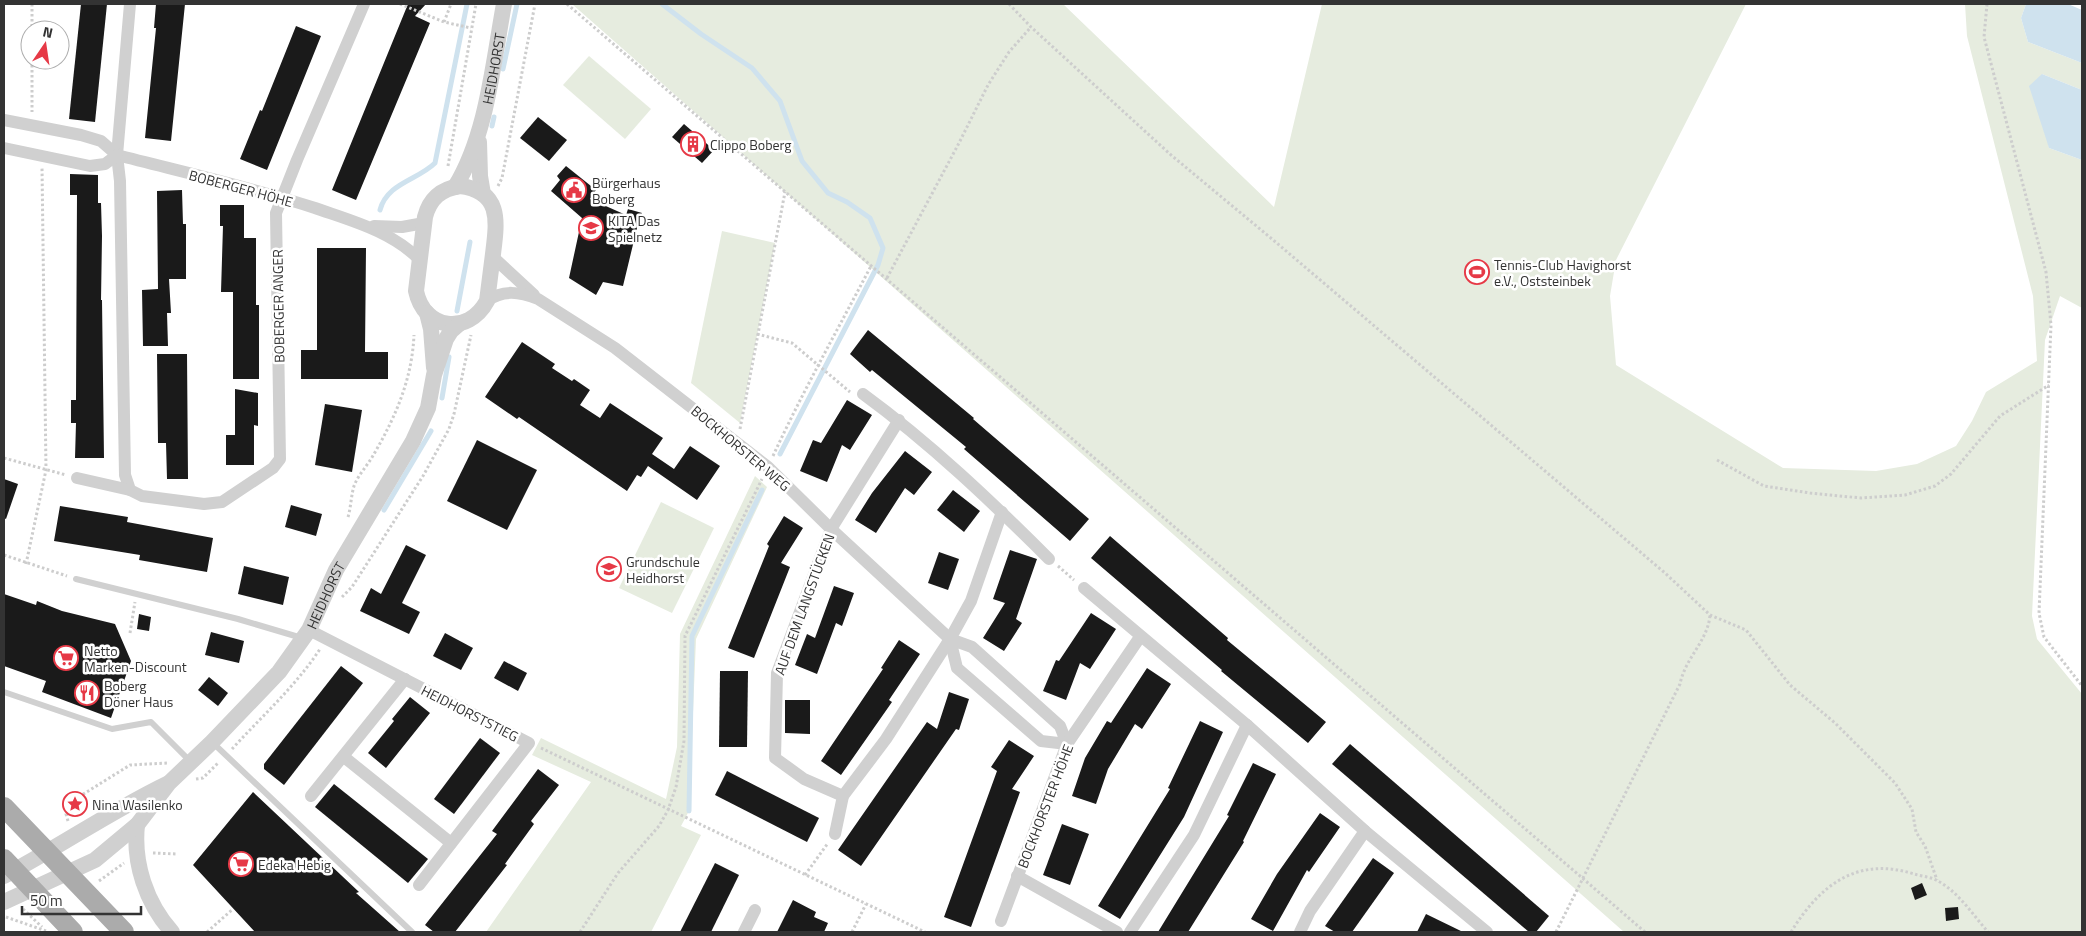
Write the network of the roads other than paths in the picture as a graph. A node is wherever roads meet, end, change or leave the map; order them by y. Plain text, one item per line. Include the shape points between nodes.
1 (130, 4) edge
2 (364, 4) edge
3 (504, 4) edge
4 (4, 120) edge
5 (479, 134) junction
6 (4, 148) edge
7 (117, 155) junction
8 (459, 180) junction
9 (483, 194) junction
10 (281, 198) junction
11 (424, 223) junction
12 (364, 224) junction
13 (493, 257) junction
14 (420, 260) junction
15 (538, 299) junction
16 (487, 301) junction
17 (427, 313) junction
18 (459, 324) junction
19 (434, 376) junction
20 (863, 394) road end
21 (899, 420) junction
22 (77, 478) road end
23 (130, 490) junction
24 (1002, 512) junction
25 (830, 529) junction
26 (1050, 559) road end
27 (76, 579) road end
28 (1084, 588) road end
29 (306, 634) junction
30 (1140, 637) junction
31 (950, 638) junction
32 (405, 679) junction
33 (4, 692) edge
34 (1247, 725) junction
35 (212, 742) junction
36 (1067, 744) junction
37 (344, 757) junction
38 (191, 762) junction
39 (169, 783) junction
40 (311, 796) dead end
41 (843, 796) junction
42 (4, 807) edge
43 (137, 825) junction
44 (1365, 831) junction
45 (835, 834) road end
46 (451, 843) junction
47 (47, 852) junction
48 (7, 868) edge
49 (67, 873) junction
50 (1017, 876) junction
51 (419, 885) dead end
52 (32, 889) junction
53 (4, 902) edge
54 (755, 910) dead end
55 (1001, 921) dead end
56 (1474, 928) edge
57 (73, 932) edge
58 (124, 932) edge
59 (172, 932) edge
60 (412, 932) edge
61 (744, 932) edge
62 (1116, 932) edge
63 (1130, 932) edge
64 (1300, 932) edge
65 (1487, 932) edge

1 - 7 street
2 - 10 street, BOBERGER ANGER
3 - 5 street, HEIDHORST
4 - 7 street, BOBERGER HÖHE via 82,135 101,141
5 - 8 street, HEIDHORST
5 - 9 street, HEIDHORST
6 - 7 street via 90,166 105,164
7 - 10 street, BOBERGER HÖHE
7 - 23 street via 125,475
8 - 9 street
8 - 11 street, HEIDHORST via 433,198
9 - 13 street, HEIDHORST via 493,206 496,216
10 - 12 street, BOBERGER HÖHE
10 - 23 street, BOBERGER ANGER via 276,213 280,459 273,468 222,502 204,504 142,496
11 - 12 street, BOBERGER HÖHE via 391,228
11 - 14 street, HEIDHORST
12 - 14 street, BOBERGER HÖHE via 405,247
13 - 15 street, BOCKHORSTER WEG
13 - 16 street, HEIDHORST
14 - 17 street, HEIDHORST via 416,291
15 - 16 street, BOCKHORSTER WEG via 513,292 498,294
15 - 25 street, BOCKHORSTER WEG via 615,348 737,443 768,468
16 - 18 street, HEIDHORST via 476,316
17 - 18 street via 441,322
17 - 19 street, HEIDHORST
18 - 19 street, HEIDHORST via 446,339
19 - 29 street, HEIDHORST via 428,408 413,441 336,570
20 - 21 street
21 - 24 street
21 - 25 street, AUF DEM LANGSTÜCKEN
22 - 23 street, BOBERGER ANGER
24 - 26 street
24 - 31 street via 971,601
25 - 31 street, BOCKHORSTER WEG
25 - 41 street, AUF DEM LANGSTÜCKEN via 777,673 775,758 804,778
27 - 29 lane
28 - 30 street
29 - 32 street, HEIDHORSTSTIEG
29 - 35 street, HEIDHORST via 279,672
30 - 34 street
30 - 36 street, BOCKHORSTER HÖHE
31 - 36 street, BOCKHORSTER WEG via 972,647 1060,726
31 - 36 street via 957,668 1041,742
31 - 41 street via 886,739
32 - 37 street, HEIDHORSTSTIEG
32 - 46 street, HEIDHORSTSTIEG via 529,743
33 - 38 lane via 112,729 151,722
34 - 44 street
34 - 63 street via 1194,835
35 - 38 street, HEIDHORST
35 - 60 lane
36 - 50 street, BOCKHORSTER HÖHE
37 - 40 street, HEIDHORSTSTIEG
37 - 46 street
38 - 39 street, HEIDHORST
39 - 43 street, HEIDHORST
39 - 47 street, HEIDHORST
41 - 45 street
42 - 47 main road
43 - 49 street, HEIDHORST via 95,860
43 - 59 street via 151,903
44 - 56 street
44 - 64 street via 1310,911
46 - 51 street, HEIDHORSTSTIEG
47 - 48 street, HEIDHORST
47 - 49 main road
48 - 52 main road
49 - 52 street, HEIDHORST
49 - 58 main road
50 - 55 street, BOCKHORSTER HÖHE
50 - 62 street, BOCKHORSTER HÖHE
52 - 53 street, HEIDHORST
52 - 57 main road
54 - 61 street
56 - 65 street

